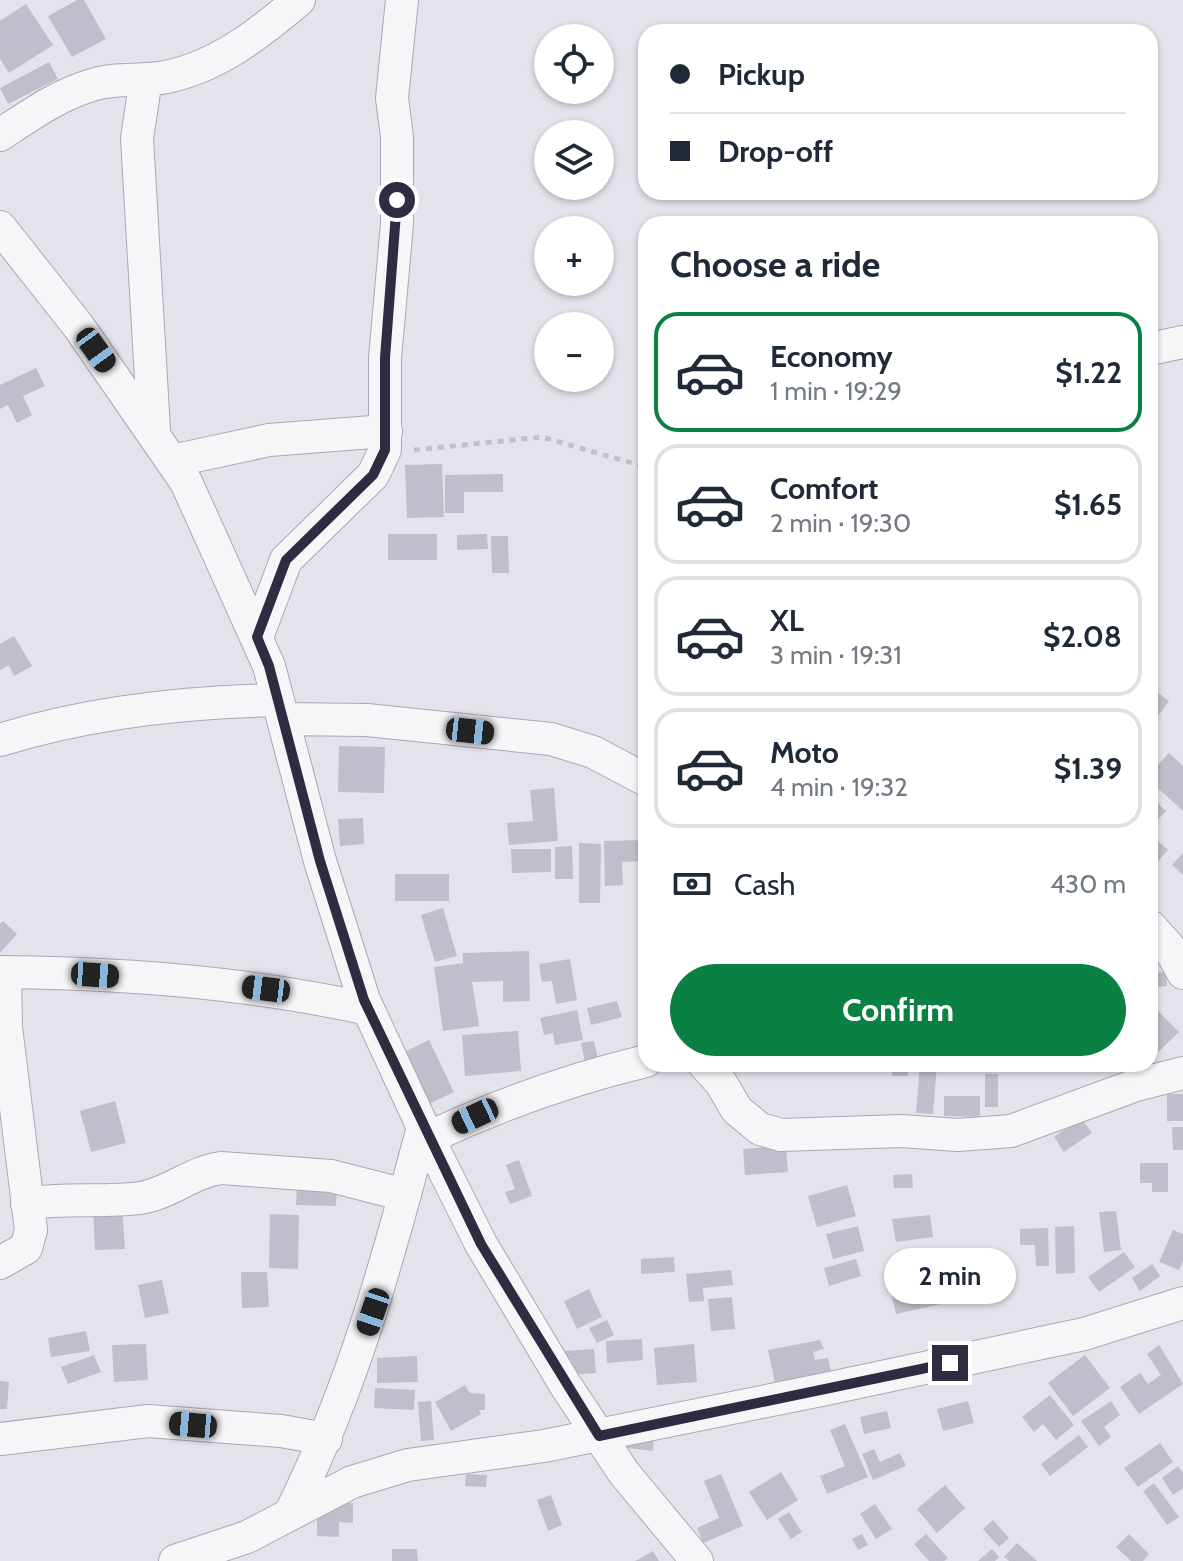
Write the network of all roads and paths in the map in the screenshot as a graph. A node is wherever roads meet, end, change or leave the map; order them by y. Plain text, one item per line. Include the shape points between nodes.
1 (299, 0) edge
2 (402, 0) edge
3 (146, 79) junction
4 (0, 135) edge
5 (0, 227) edge
6 (1183, 342) edge
7 (1158, 347) edge
8 (154, 433) junction
9 (386, 441) junction
10 (172, 461) junction
11 (638, 465) edge
12 (257, 637) junction
13 (281, 709) junction
14 (0, 740) edge
15 (638, 776) edge
16 (1158, 935) edge
17 (2, 972) edge
18 (1183, 973) edge
19 (368, 1009) junction
20 (638, 1063) edge
21 (711, 1072) edge
22 (1183, 1073) edge
23 (426, 1132) junction
24 (405, 1195) junction
25 (27, 1204) junction
26 (0, 1263) edge
27 (1183, 1303) edge
28 (599, 1436) junction
29 (0, 1439) edge
30 (326, 1439) junction
31 (283, 1516) junction
32 (175, 1561) edge
33 (256, 1561) edge
34 (697, 1561) edge

1 - 3 street via 245,43 196,68
2 - 9 street via 392,98 397,224 385,358
3 - 4 street via 95,83
3 - 8 street via 137,138
5 - 8 street
6 - 7 street
8 - 10 street
9 - 10 street via 269,440
9 - 11 path via 542,437
9 - 12 street via 373,475 286,560
10 - 12 street
12 - 13 street
13 - 14 street via 141,710 41,727
13 - 15 street via 551,739 593,752
13 - 19 street via 320,861
16 - 18 street
17 - 19 street via 206,982
17 - 25 street
19 - 23 street
20 - 23 street
21 - 22 street via 737,1110 760,1129 781,1135 1011,1131
23 - 24 street
23 - 28 street via 481,1244
24 - 25 street via 331,1176 221,1168 203,1170 141,1198
24 - 30 street via 373,1312
25 - 26 street via 31,1230 26,1248
27 - 28 street via 1084,1334
28 - 31 street via 408,1465 352,1482
28 - 34 street
29 - 30 street via 148,1421
30 - 31 street
31 - 32 street via 247,1537
31 - 33 street

